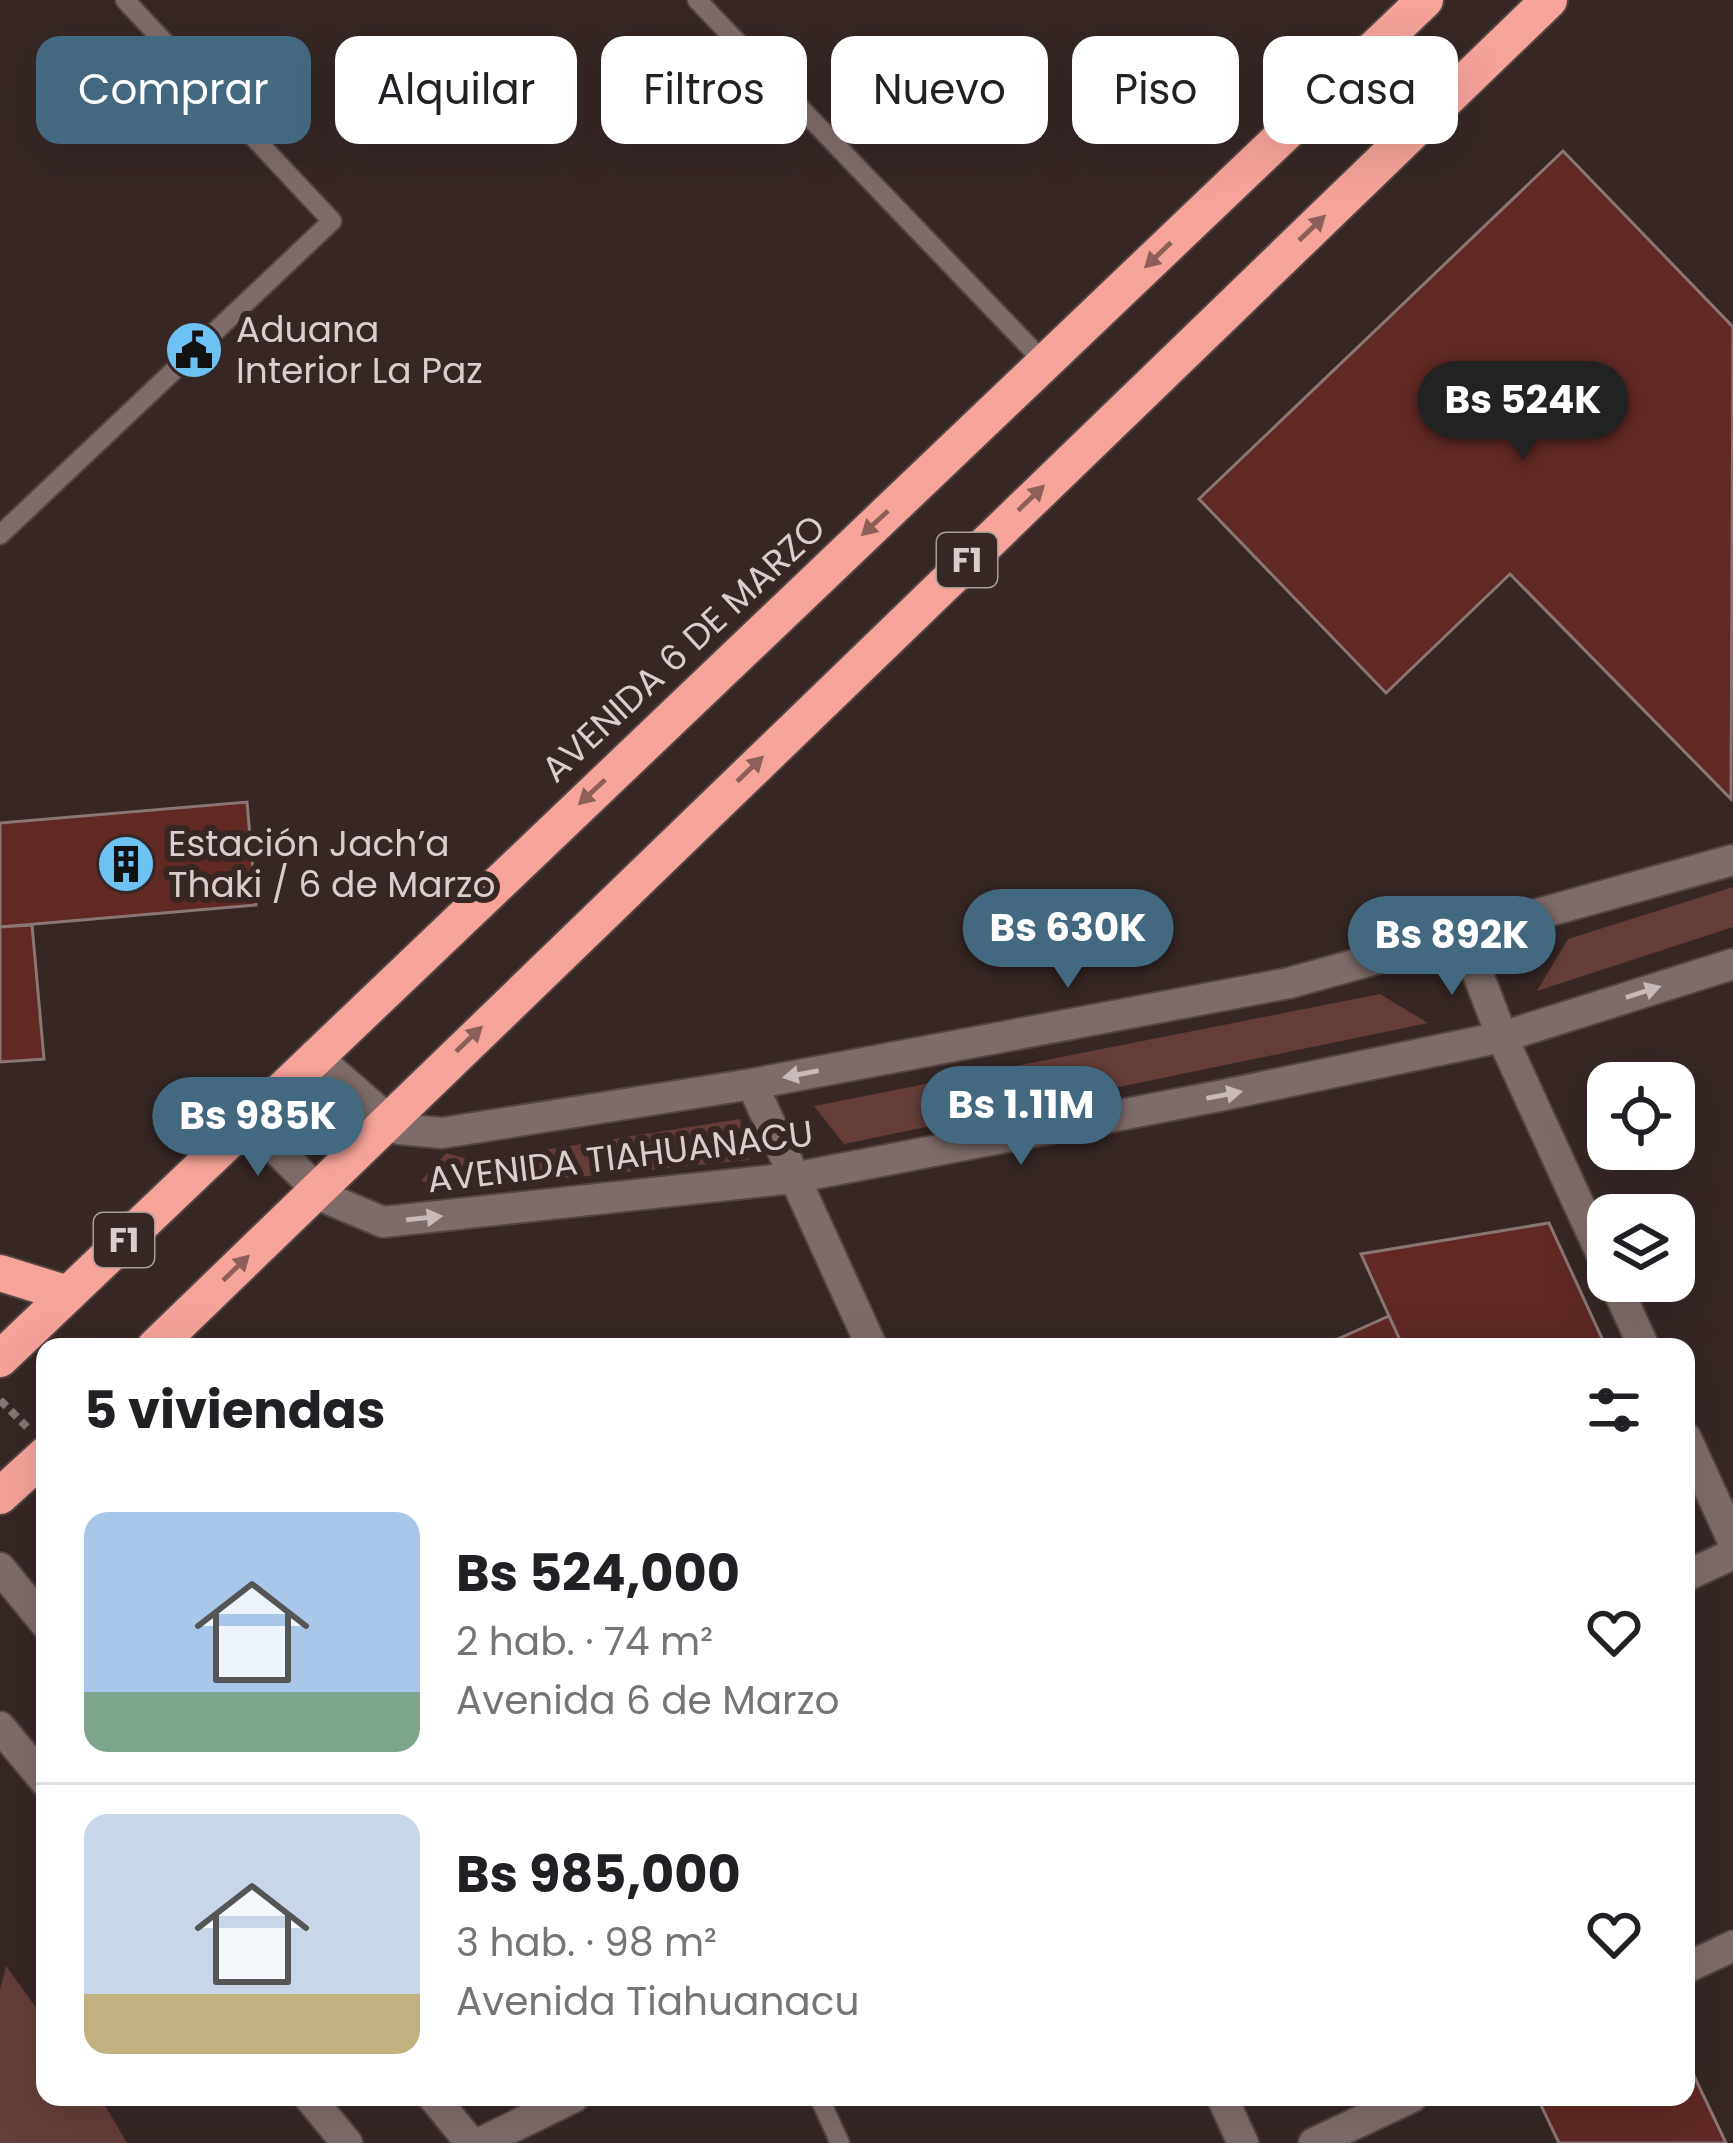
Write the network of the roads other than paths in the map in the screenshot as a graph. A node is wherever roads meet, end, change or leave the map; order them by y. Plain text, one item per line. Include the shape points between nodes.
1 (125, 0) edge
2 (697, 0) edge
3 (1425, 0) edge
4 (1550, 0) edge
5 (1045, 363) junction
6 (0, 536) edge
7 (1733, 860) edge
8 (1463, 935) junction
9 (1733, 964) edge
10 (1502, 1037) junction
11 (314, 1055) junction
12 (752, 1084) junction
13 (385, 1120) junction
14 (247, 1121) junction
15 (793, 1178) junction
16 (316, 1189) junction
17 (1587, 1222) edge
18 (0, 1273) edge
19 (68, 1294) junction
20 (1624, 1302) edge
21 (164, 1338) edge
22 (868, 1338) edge
23 (1640, 1338) edge
24 (0, 1359) edge
25 (1695, 1458) edge
26 (36, 1463) edge
27 (0, 1496) edge
28 (1733, 1541) edge
29 (1733, 1554) edge
30 (0, 1568) edge
31 (1695, 1572) edge
32 (36, 1612) edge
33 (0, 1727) edge
34 (36, 1770) edge
35 (1733, 1946) edge
36 (1695, 1964) edge
37 (316, 2106) edge
38 (441, 2106) edge
39 (556, 2106) edge
40 (823, 2106) edge
41 (1226, 2106) edge
42 (1393, 2106) edge
43 (347, 2143) edge
44 (471, 2143) edge
45 (480, 2143) edge
46 (840, 2143) edge
47 (1243, 2143) edge
48 (1314, 2143) edge

1 - 6 lane via 332,221
2 - 5 lane
3 -> 5 highway, AVENIDA 6 DE MARZO / F1
13 -> 4 highway, F1
5 -> 11 highway, AVENIDA 6 DE MARZO / F1
7 - 8 main road, AVENIDA TIAHUANACU
8 - 10 main road
8 -> 12 main road, AVENIDA TIAHUANACU via 1289,983
10 -> 9 main road, AVENIDA TIAHUANACU
15 -> 10 main road, AVENIDA TIAHUANACU
10 - 17 main road
11 - 13 main road, AVENIDA TIAHUANACU
11 - 14 highway, AVENIDA 6 DE MARZO / F1
12 - 13 main road, AVENIDA TIAHUANACU via 442,1133 416,1134
12 - 15 main road
13 - 16 highway, F1
14 - 16 main road, AVENIDA TIAHUANACU
14 - 19 highway, AVENIDA 6 DE MARZO / F1
16 -> 15 main road, AVENIDA TIAHUANACU via 383,1222
15 - 22 main road
21 -> 16 highway, F1
18 - 19 highway
19 - 24 highway, AVENIDA 6 DE MARZO / F1
20 - 23 main road
25 - 28 main road
26 - 27 highway
29 - 31 main road
30 - 32 main road
33 - 34 main road
35 - 36 main road
37 - 43 main road
38 - 44 main road
39 - 45 main road
40 - 46 lane
41 - 47 main road
42 - 48 main road

